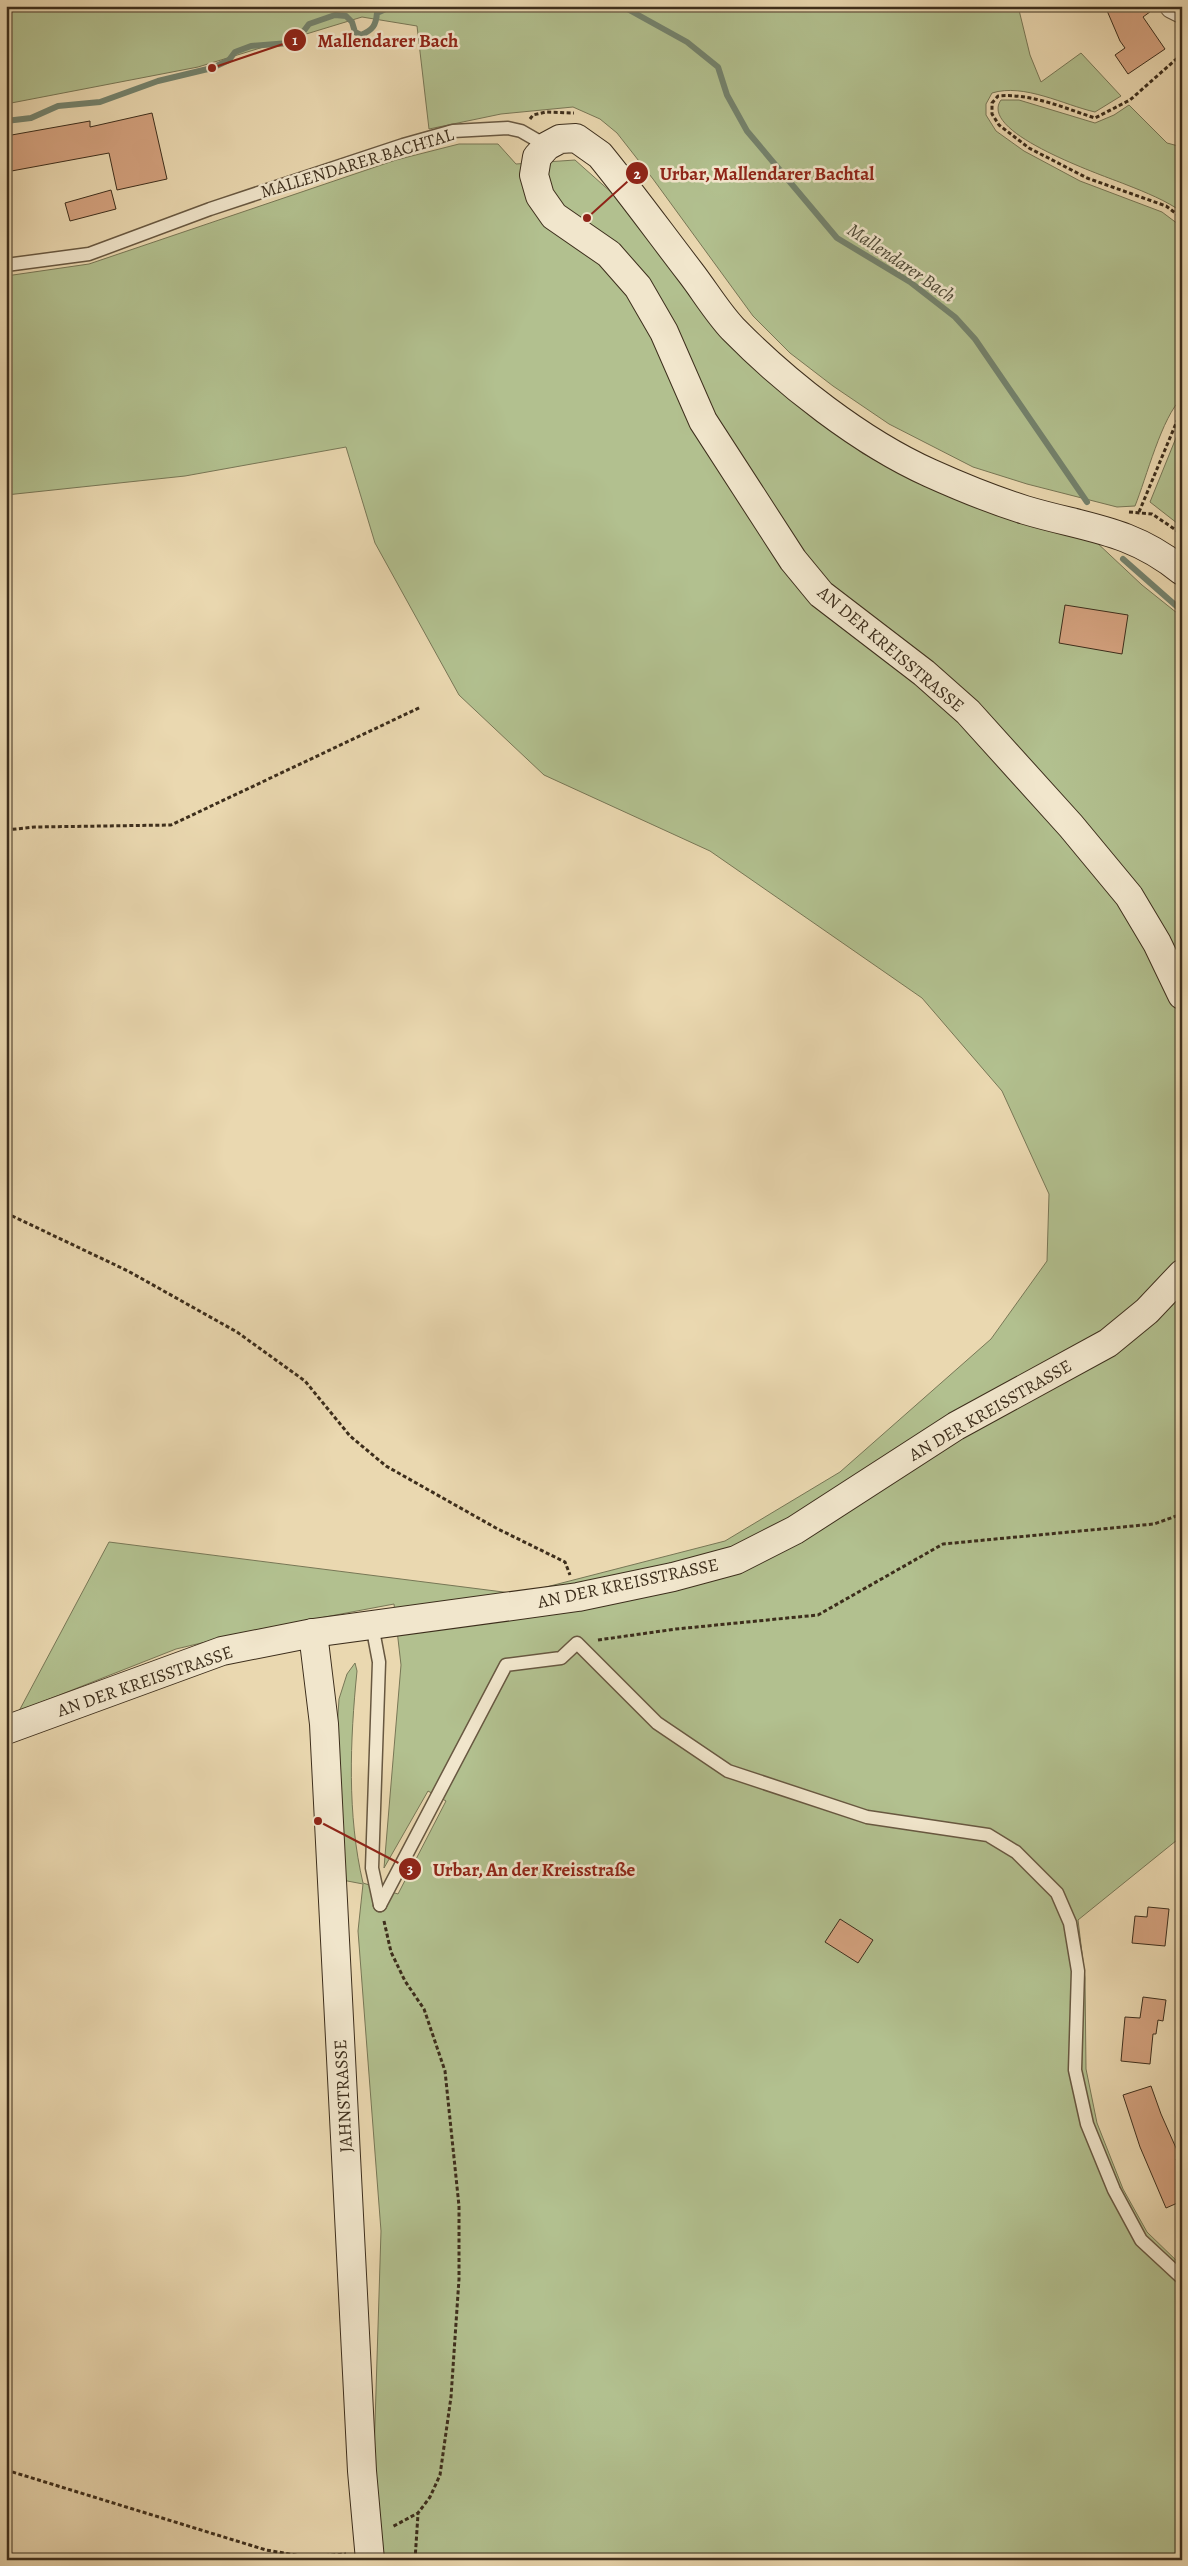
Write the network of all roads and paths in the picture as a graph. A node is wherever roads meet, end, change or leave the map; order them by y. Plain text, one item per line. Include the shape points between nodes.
1 (1172, 6) edge
2 (1182, 11) edge
3 (1182, 54) edge
4 (578, 115) dead end
5 (521, 131) junction
6 (547, 146) junction
7 (1182, 218) edge
8 (6, 266) edge
9 (1182, 409) edge
10 (1123, 511) dead end
11 (1139, 512) junction
12 (1182, 534) edge
13 (1182, 571) edge
14 (421, 707) dead end
15 (6, 830) edge
16 (1182, 995) edge
17 (6, 1213) edge
18 (1182, 1274) edge
19 (1182, 1514) edge
20 (578, 1597) junction
21 (372, 1625) junction
22 (313, 1633) junction
23 (577, 1643) junction
24 (6, 1730) edge
25 (380, 1905) junction
26 (1182, 2278) edge
27 (6, 2470) edge
28 (370, 2556) edge
29 (415, 2560) edge

1 - 2 street
3 - 7 path via 1130,100 1095,118 1025,97 998,96 992,103 992,114 999,125 1028,148 1087,178 1166,206
4 - 5 path via 569,112 533,115
5 - 6 lane, MALLENDARER BACHTAL
5 - 8 lane, MALLENDARER BACHTAL via 495,127 462,130 403,144 89,254
6 - 13 street via 560,139 576,138 600,155 732,328 819,405 878,445 980,495 1126,536 1166,558
6 - 16 street, AN DER KREISSTRASSE via 537,157 534,175 540,196 554,216 609,254 638,287 664,332 703,421 793,560 821,594 924,673 968,712 1071,826 1129,896 1158,943
9 - 11 path
10 - 11 path
11 - 12 path via 1152,514
14 - 15 path via 171,825
17 - 20 path via 128,1271 237,1332 305,1381 350,1436 386,1466 496,1528 565,1562
18 - 20 street, AN DER KREISSTRASSE via 1147,1311 1108,1342 956,1426 796,1530 736,1560
19 - 23 path via 1154,1524 943,1544 818,1615
20 - 21 street, AN DER KREISSTRASSE
21 - 22 street, AN DER KREISSTRASSE
21 - 25 lane via 379,1662 372,1868
22 - 24 street, AN DER KREISSTRASSE via 222,1651
22 - 28 street, JAHNSTRASSE via 324,1724 361,2452
23 - 25 lane via 561,1658 506,1665
23 - 26 lane via 657,1723 728,1771 867,1816 988,1835 1016,1852 1058,1893 1070,1923 1078,1971 1075,2070 1087,2124 1114,2190 1141,2240
25 - 29 path via 391,1952 424,2009 445,2071 459,2206 459,2279 446,2445 440,2475 418,2513
27 - 28 path via 266,2550 307,2557

